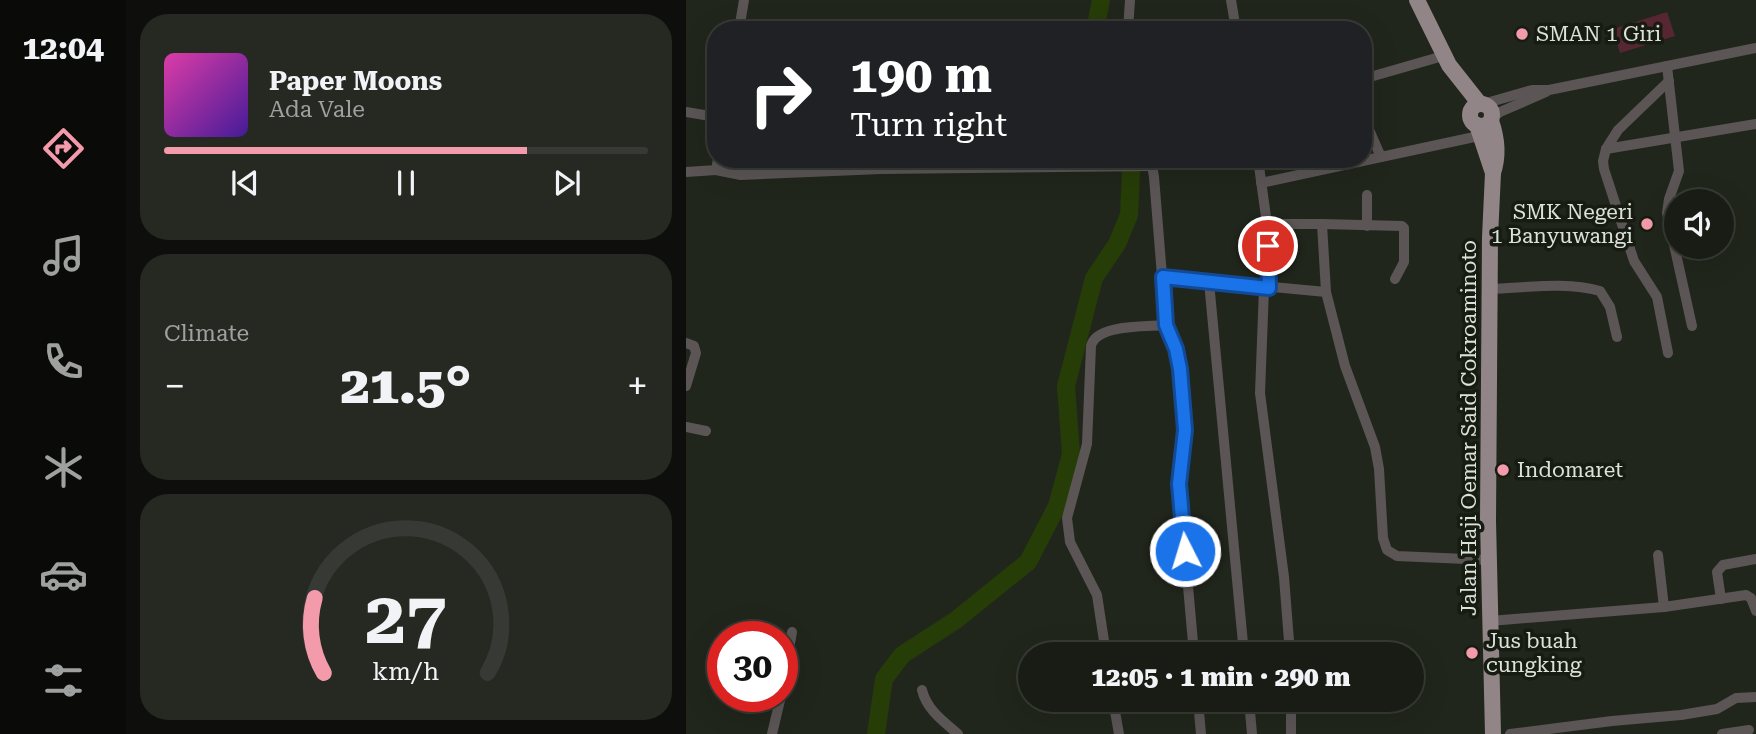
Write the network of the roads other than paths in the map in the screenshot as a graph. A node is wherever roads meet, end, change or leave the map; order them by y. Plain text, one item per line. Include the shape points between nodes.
1 (744, 0) edge
2 (1129, 0) edge
3 (1231, 0) edge
4 (1417, 0) edge
5 (740, 21) edge
6 (1128, 21) edge
7 (1234, 21) edge
8 (1756, 50) edge
9 (1446, 61) junction
10 (1667, 66) junction
11 (1372, 77) edge
12 (1669, 82) junction
13 (1549, 90) junction
14 (686, 112) edge
15 (707, 116) edge
16 (1482, 117) junction
17 (1756, 124) edge
18 (1372, 136) edge
19 (1675, 139) junction
20 (1606, 149) junction
21 (1381, 157) junction
22 (1372, 159) edge
23 (1119, 168) edge
24 (1149, 168) edge
25 (1260, 168) edge
26 (1331, 168) edge
27 (716, 170) joint
28 (686, 172) edge
29 (1262, 183) junction
30 (1367, 195) dead end
31 (1267, 224) junction
32 (1322, 224) junction
33 (1367, 226) junction
34 (1163, 277) junction
35 (1395, 279) dead end
36 (1209, 282) junction
37 (1267, 288) junction
38 (1490, 289) junction
39 (1326, 292) junction
40 (1166, 325) junction
41 (1692, 326) dead end
42 (1617, 337) dead end
43 (686, 343) edge
44 (1668, 353) dead end
45 (686, 386) edge
46 (686, 427) edge
47 (706, 431) dead end
48 (1658, 555) dead end
49 (1756, 559) edge
50 (1489, 560) junction
51 (1721, 600) junction
52 (1664, 607) junction
53 (1756, 611) edge
54 (1490, 621) junction
55 (1103, 642) edge
56 (1193, 642) edge
57 (1243, 642) edge
58 (1289, 642) edge
59 (922, 690) dead end
60 (1756, 697) edge
61 (777, 712) edge
62 (1115, 712) edge
63 (1199, 712) edge
64 (1250, 712) edge
65 (1291, 712) edge
66 (1749, 730) dead end
67 (772, 734) edge
68 (958, 734) edge
69 (1119, 734) edge
70 (1200, 734) edge
71 (1252, 734) edge
72 (1291, 734) edge
73 (1493, 734) edge
74 (1510, 734) edge
75 (1722, 734) edge

1 - 5 street
2 - 6 street
3 - 7 street
4 - 9 main road, Jalan Haji Oemar Said Cokroaminoto
8 - 10 street
9 - 11 street
9 - 16 main road, Jalan Haji Oemar Said Cokroaminoto
10 - 12 street
10 - 13 street
12 - 19 street
12 - 20 street via 1618,130
13 - 16 street
13 - 16 street via 1532,90
14 - 15 street
16 - 21 street
16 - 38 main road, Jalan Haji Oemar Said Cokroaminoto via 1493,173
17 - 19 street
18 - 21 street
19 - 20 street
19 - 41 street via 1679,172 1667,213
20 - 44 street via 1604,169 1633,261 1657,297
21 - 22 street
23 - 27 street via 881,169 749,175
24 - 34 street
25 - 29 street
26 - 29 street
27 - 28 street
29 - 31 street
30 - 33 street
31 - 32 street
31 - 37 street
32 - 33 street
32 - 39 street
33 - 35 street via 1404,228 1405,262
34 - 36 street
34 - 40 street
36 - 37 street
36 - 57 street
37 - 39 street
37 - 58 street via 1260,393
38 - 42 street via 1587,287 1600,291
38 - 50 main road, Jalan Haji Oemar Said Cokroaminoto
39 - 50 street via 1345,366 1375,447 1383,538 1389,554
40 - 55 street via 1106,331 1095,336 1091,346 1087,444 1067,518 1070,542 1097,595
40 - 56 street via 1181,381 1185,430 1179,484
43 - 45 street via 693,345 696,353
46 - 47 street
48 - 52 street
49 - 51 street via 1718,568
50 - 54 main road, Jalan Haji Oemar Said Cokroaminoto
51 - 52 street
51 - 53 street via 1746,595
52 - 54 street
54 - 73 main road, Jalan Haji Oemar Said Cokroaminoto
59 - 68 street via 927,705
60 - 74 street via 1736,698 1717,709 1681,715
61 - 67 street
62 - 69 street
63 - 70 street
64 - 71 street
65 - 72 street
66 - 75 street

